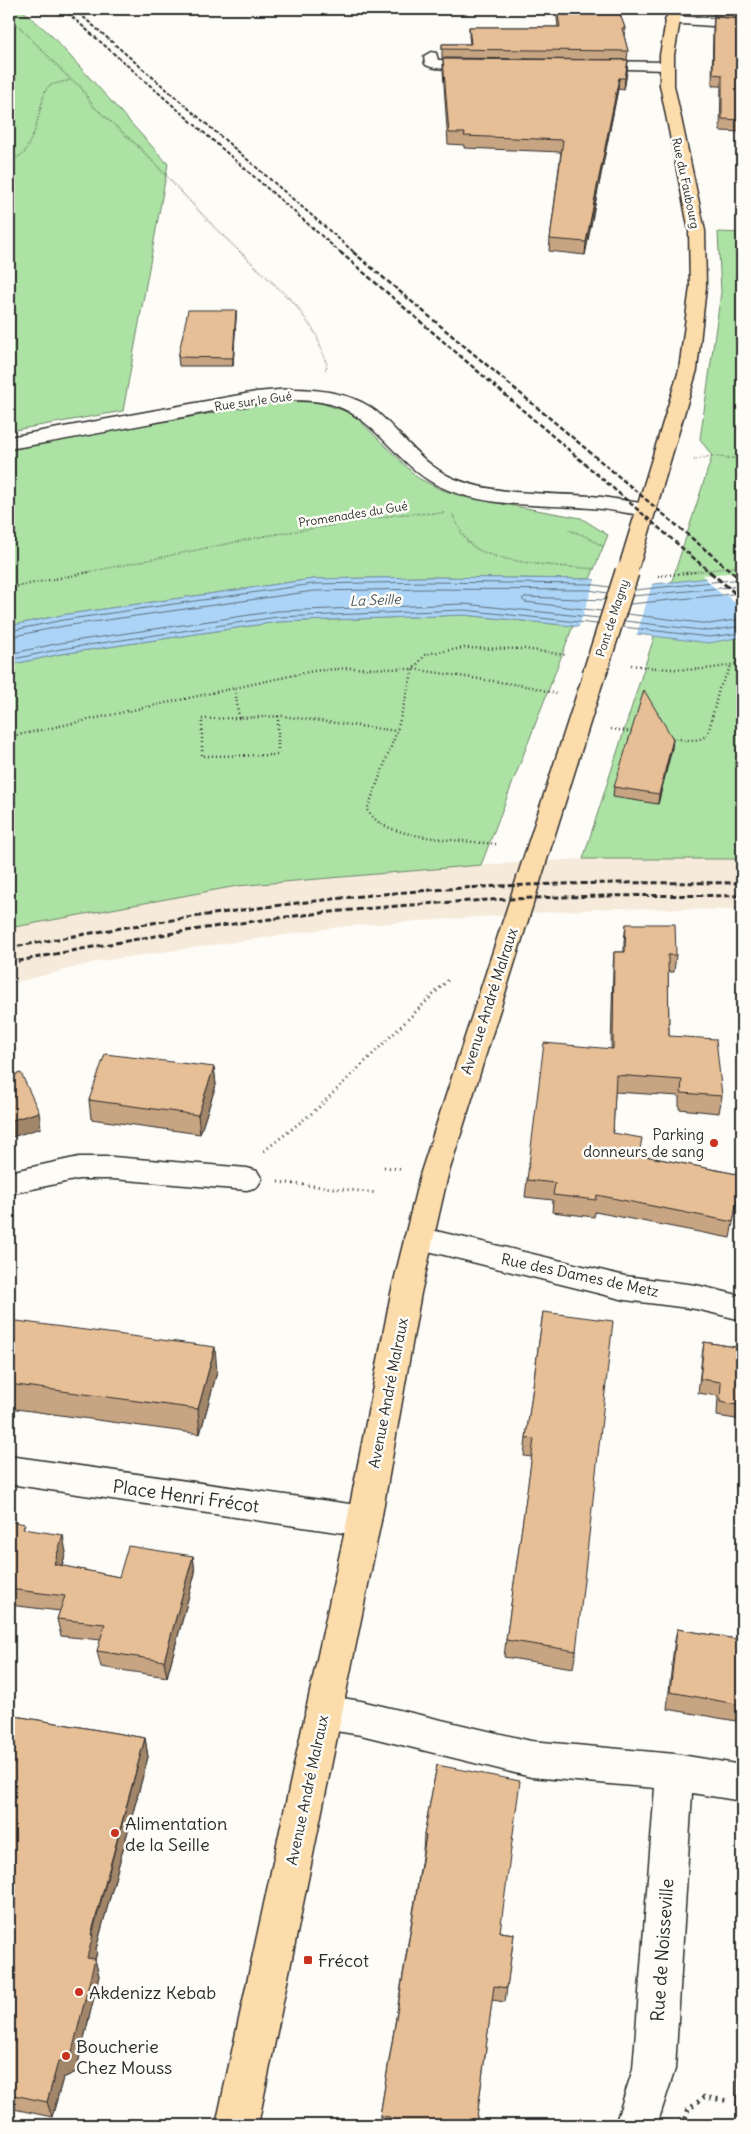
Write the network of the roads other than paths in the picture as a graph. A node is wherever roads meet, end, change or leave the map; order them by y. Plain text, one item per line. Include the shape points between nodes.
1 (673, 14) edge
2 (742, 24) edge
3 (431, 56) dead end
4 (490, 64) edge
5 (578, 64) edge
6 (666, 66) junction
7 (9, 443) edge
8 (647, 510) junction
9 (631, 560) joint
10 (594, 675) joint
11 (247, 1179) road end
12 (9, 1183) edge
13 (419, 1238) junction
14 (742, 1308) edge
15 (9, 1470) edge
16 (364, 1521) junction
17 (322, 1712) junction
18 (675, 1772) junction
19 (742, 1782) edge
20 (237, 2125) edge
21 (636, 2125) edge

1 - 2 street
1 - 6 main road, Rue du Faubourg
3 - 4 street via 432,64
5 - 6 street
6 - 8 main road, Rue du Faubourg via 674,122 696,224 698,287 688,370
7 - 8 street, Rue sur le Gué via 256,398 310,395 340,400 362,409 421,467 459,488 507,497 602,503
8 - 9 main road, Rue du Faubourg
9 - 10 main road, Pont de Magny, bridge
10 - 13 main road, Avenue André Malraux via 434,1175
11 - 12 street via 79,1168
13 - 14 street, Rue des Dames de Metz via 625,1288 696,1297
13 - 16 main road, Avenue André Malraux
15 - 16 street, Place Henri Frécot
16 - 17 main road, Avenue André Malraux
17 - 18 street via 362,1718 531,1759
17 - 20 main road, Avenue André Malraux
18 - 19 street
18 - 21 street, Rue de Noisseville via 654,2069

